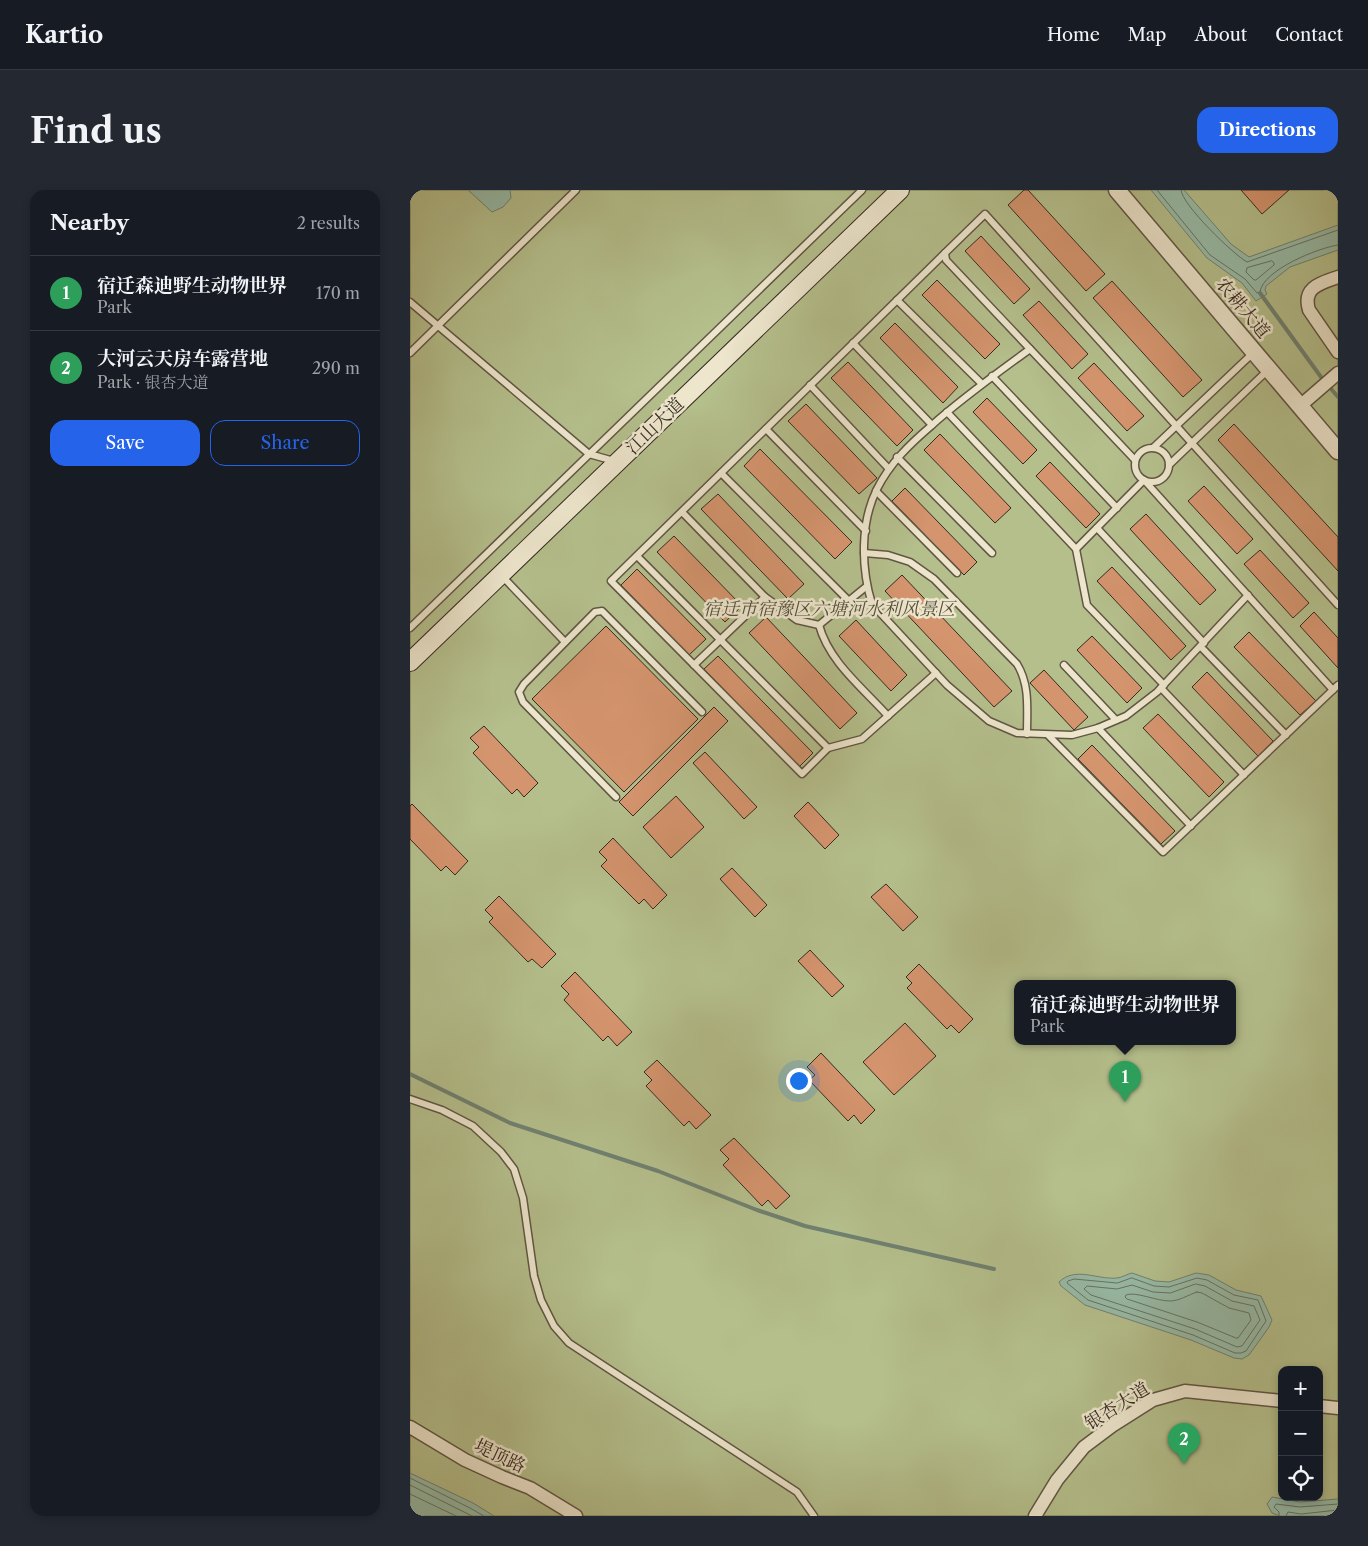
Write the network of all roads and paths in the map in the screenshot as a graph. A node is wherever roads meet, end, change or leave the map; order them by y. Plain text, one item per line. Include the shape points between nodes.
1 (576, 190) edge
2 (862, 190) edge
3 (900, 190) edge
4 (1117, 190) edge
5 (944, 253) junction
6 (1338, 277) edge
7 (897, 300) junction
8 (410, 302) edge
9 (438, 325) junction
10 (853, 343) junction
11 (1030, 349) junction
12 (1254, 352) junction
13 (1338, 352) edge
14 (410, 353) edge
15 (1269, 370) junction
16 (992, 376) junction
17 (1330, 380) edge
18 (982, 384) junction
19 (810, 386) junction
20 (1300, 406) junction
21 (947, 412) junction
22 (932, 425) junction
23 (1176, 426) junction
24 (766, 429) junction
25 (1192, 443) junction
26 (1153, 448) junction
27 (1338, 451) edge
28 (589, 454) junction
29 (897, 457) junction
30 (1135, 460) junction
31 (618, 462) junction
32 (1169, 465) junction
33 (890, 469) junction
34 (721, 473) junction
35 (1144, 480) junction
36 (876, 491) junction
37 (1117, 508) junction
38 (682, 512) junction
39 (1097, 528) junction
40 (866, 531) junction
41 (1076, 549) junction
42 (864, 553) junction
43 (992, 553) dead end
44 (637, 556) junction
45 (957, 573) dead end
46 (501, 574) junction
47 (867, 586) junction
48 (1248, 595) junction
49 (765, 598) junction
50 (849, 601) junction
51 (1338, 605) edge
52 (819, 625) junction
53 (410, 628) edge
54 (721, 640) junction
55 (565, 642) junction
56 (1203, 645) junction
57 (410, 662) edge
58 (694, 665) junction
59 (1064, 665) dead end
60 (936, 673) junction
61 (1162, 687) junction
62 (1336, 688) edge
63 (702, 712) dead end
64 (888, 716) junction
65 (1116, 720) junction
66 (1098, 728) junction
67 (1027, 734) junction
68 (1048, 735) junction
69 (1286, 735) junction
70 (828, 748) junction
71 (1244, 775) junction
72 (616, 797) dead end
73 (1191, 826) junction
74 (410, 1099) edge
75 (1278, 1401) edge
76 (1323, 1406) edge
77 (1338, 1408) edge
78 (410, 1427) edge
79 (576, 1516) edge
80 (814, 1516) edge
81 (1035, 1516) edge

1 - 9 lane
2 - 28 lane
3 - 31 main road, 江山大道
4 - 12 street, 农耕大道
5 - 7 lane
5 - 11 lane via 946,260
5 - 23 lane via 985,214
6 - 13 street via 1315,286 1308,294 1307,302 1309,310
7 - 10 lane
7 - 18 lane
8 - 9 lane
9 - 14 lane
9 - 28 lane
10 - 19 lane
10 - 22 lane
11 - 16 lane
11 - 30 lane
12 - 15 street, 农耕大道
12 - 23 lane
15 - 20 street, 农耕大道
15 - 25 lane
16 - 18 lane
16 - 37 lane
17 - 20 street
18 - 21 lane
19 - 24 lane
19 - 33 lane
20 - 27 street, 农耕大道
21 - 22 lane
21 - 41 lane
22 - 29 lane
23 - 25 lane
23 - 26 lane
24 - 34 lane
24 - 40 lane
25 - 32 lane
25 - 51 lane
26 - 30 lane via 1142,451
26 - 32 lane via 1163,451
28 - 31 lane
28 - 53 lane
29 - 33 lane
29 - 43 lane
30 - 35 lane via 1136,472
31 - 46 main road, 江山大道
32 - 35 lane via 1161,480
33 - 36 lane
34 - 38 lane
34 - 50 lane
35 - 37 lane
35 - 48 lane
36 - 40 lane
36 - 45 lane
37 - 39 lane
38 - 44 lane
38 - 49 lane
39 - 41 lane
39 - 56 lane
40 - 42 lane
41 - 61 lane via 1087,605
42 - 47 lane
42 - 67 lane via 888,555 910,562 934,579 1017,664 1024,676 1026,690
44 - 54 lane
44 - 58 lane via 611,581
46 - 55 lane
46 - 57 main road, 江山大道
47 - 50 lane
47 - 60 lane via 872,604
48 - 56 lane
48 - 62 lane
49 - 52 lane via 796,620
49 - 54 lane
50 - 52 lane
52 - 64 lane via 823,640 834,658
54 - 58 lane
54 - 70 lane
55 - 63 lane via 595,612 602,611
55 - 72 lane via 519,692 521,698
56 - 61 lane
56 - 69 lane
58 - 70 lane via 802,774
59 - 65 lane
60 - 64 lane
60 - 67 lane via 989,721
61 - 65 lane via 1126,716
61 - 71 lane
62 - 69 lane
64 - 70 lane via 862,739
65 - 66 lane
66 - 68 lane via 1072,735
66 - 73 lane
67 - 68 lane
68 - 73 lane via 1163,852
69 - 71 lane
71 - 73 lane
74 - 80 lane via 473,1126 514,1169 523,1198 540,1300 568,1343 797,1492
75 - 81 street, 银杏大道 via 1185,1392 1153,1400 1084,1447 1057,1480
76 - 77 street
78 - 79 street, 堤顶路 via 465,1460 530,1488

